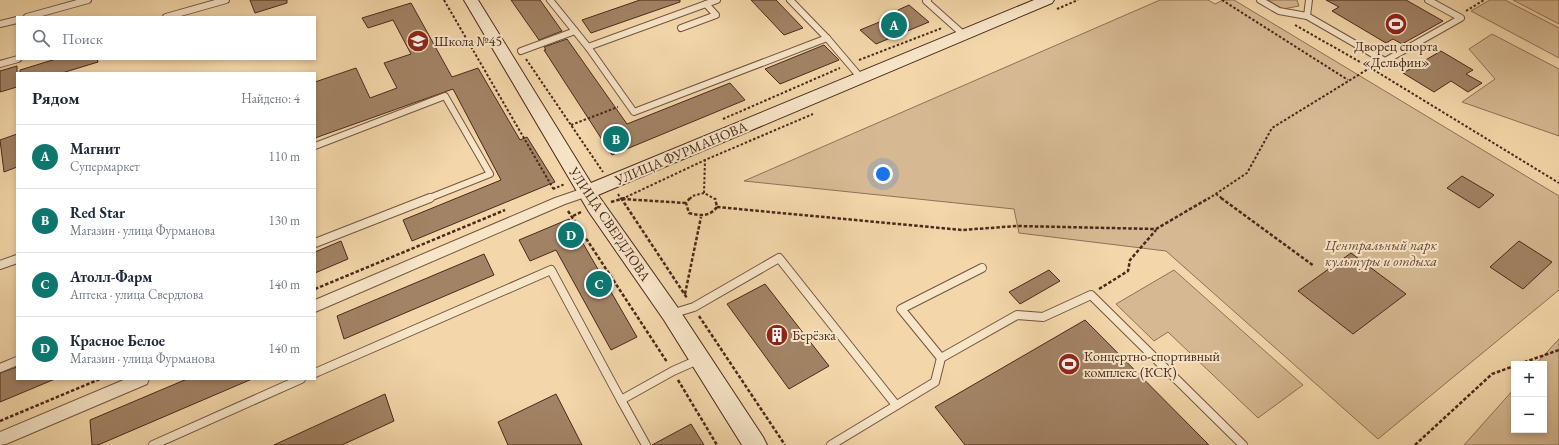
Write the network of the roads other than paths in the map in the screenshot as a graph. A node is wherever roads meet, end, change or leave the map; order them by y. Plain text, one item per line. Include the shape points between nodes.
1 (88, 0) edge
2 (226, 0) edge
3 (471, 0) edge
4 (550, 0) edge
5 (717, 0) edge
6 (790, 0) edge
7 (928, 0) edge
8 (1260, 0) edge
9 (1309, 0) edge
10 (1428, 0) edge
11 (706, 4) junction
12 (1052, 5) edge
13 (31, 16) edge
14 (170, 16) edge
15 (1307, 16) junction
16 (16, 20) edge
17 (0, 24) edge
18 (681, 28) dead end
19 (959, 29) junction
20 (576, 31) junction
21 (828, 38) junction
22 (588, 46) junction
23 (521, 51) road end
24 (16, 60) edge
25 (0, 64) edge
26 (860, 78) junction
27 (316, 146) edge
28 (587, 192) junction
29 (316, 243) edge
30 (16, 259) edge
31 (0, 265) edge
32 (982, 268) dead end
33 (316, 306) edge
34 (671, 314) junction
35 (941, 358) junction
36 (700, 359) junction
37 (16, 361) edge
38 (0, 368) edge
39 (316, 373) edge
40 (140, 380) edge
41 (298, 380) edge
42 (621, 400) junction
43 (896, 405) junction
44 (0, 439) edge
45 (153, 445) edge
46 (646, 445) edge
47 (755, 445) edge
48 (831, 445) edge
49 (1243, 445) edge

1 - 13 lane
2 - 14 lane
3 - 28 main road, УЛИЦА СВЕРДЛОВА
4 - 20 lane
5 - 11 lane
6 - 21 lane
7 - 19 lane via 926,1
8 - 15 lane via 1279,11
9 - 15 lane
10 - 15 lane via 1461,18 1385,61
11 - 18 lane via 716,16
11 - 22 lane
12 - 19 main road, УЛИЦА ФУРМАНОВА
16 - 17 lane
19 - 26 main road, УЛИЦА ФУРМАНОВА
20 - 22 lane
20 - 23 lane
21 - 22 lane via 634,112
21 - 26 lane
24 - 25 lane
26 - 28 main road, УЛИЦА ФУРМАНОВА
27 - 29 lane via 445,96 490,174
28 - 33 street, УЛИЦА ФУРМАНОВА via 553,204
28 - 34 main road, УЛИЦА СВЕРДЛОВА
30 - 31 lane
32 - 35 lane via 901,310
34 - 36 main road, УЛИЦА СВЕРДЛОВА
34 - 43 lane via 694,307 779,258
35 - 43 lane via 936,382
35 - 49 lane via 1018,315 1043,317 1091,294
36 - 42 lane
36 - 47 main road, УЛИЦА СВЕРДЛОВА
37 - 38 lane
39 - 42 lane via 551,270
40 - 44 street
41 - 45 lane
42 - 46 lane
43 - 48 lane

